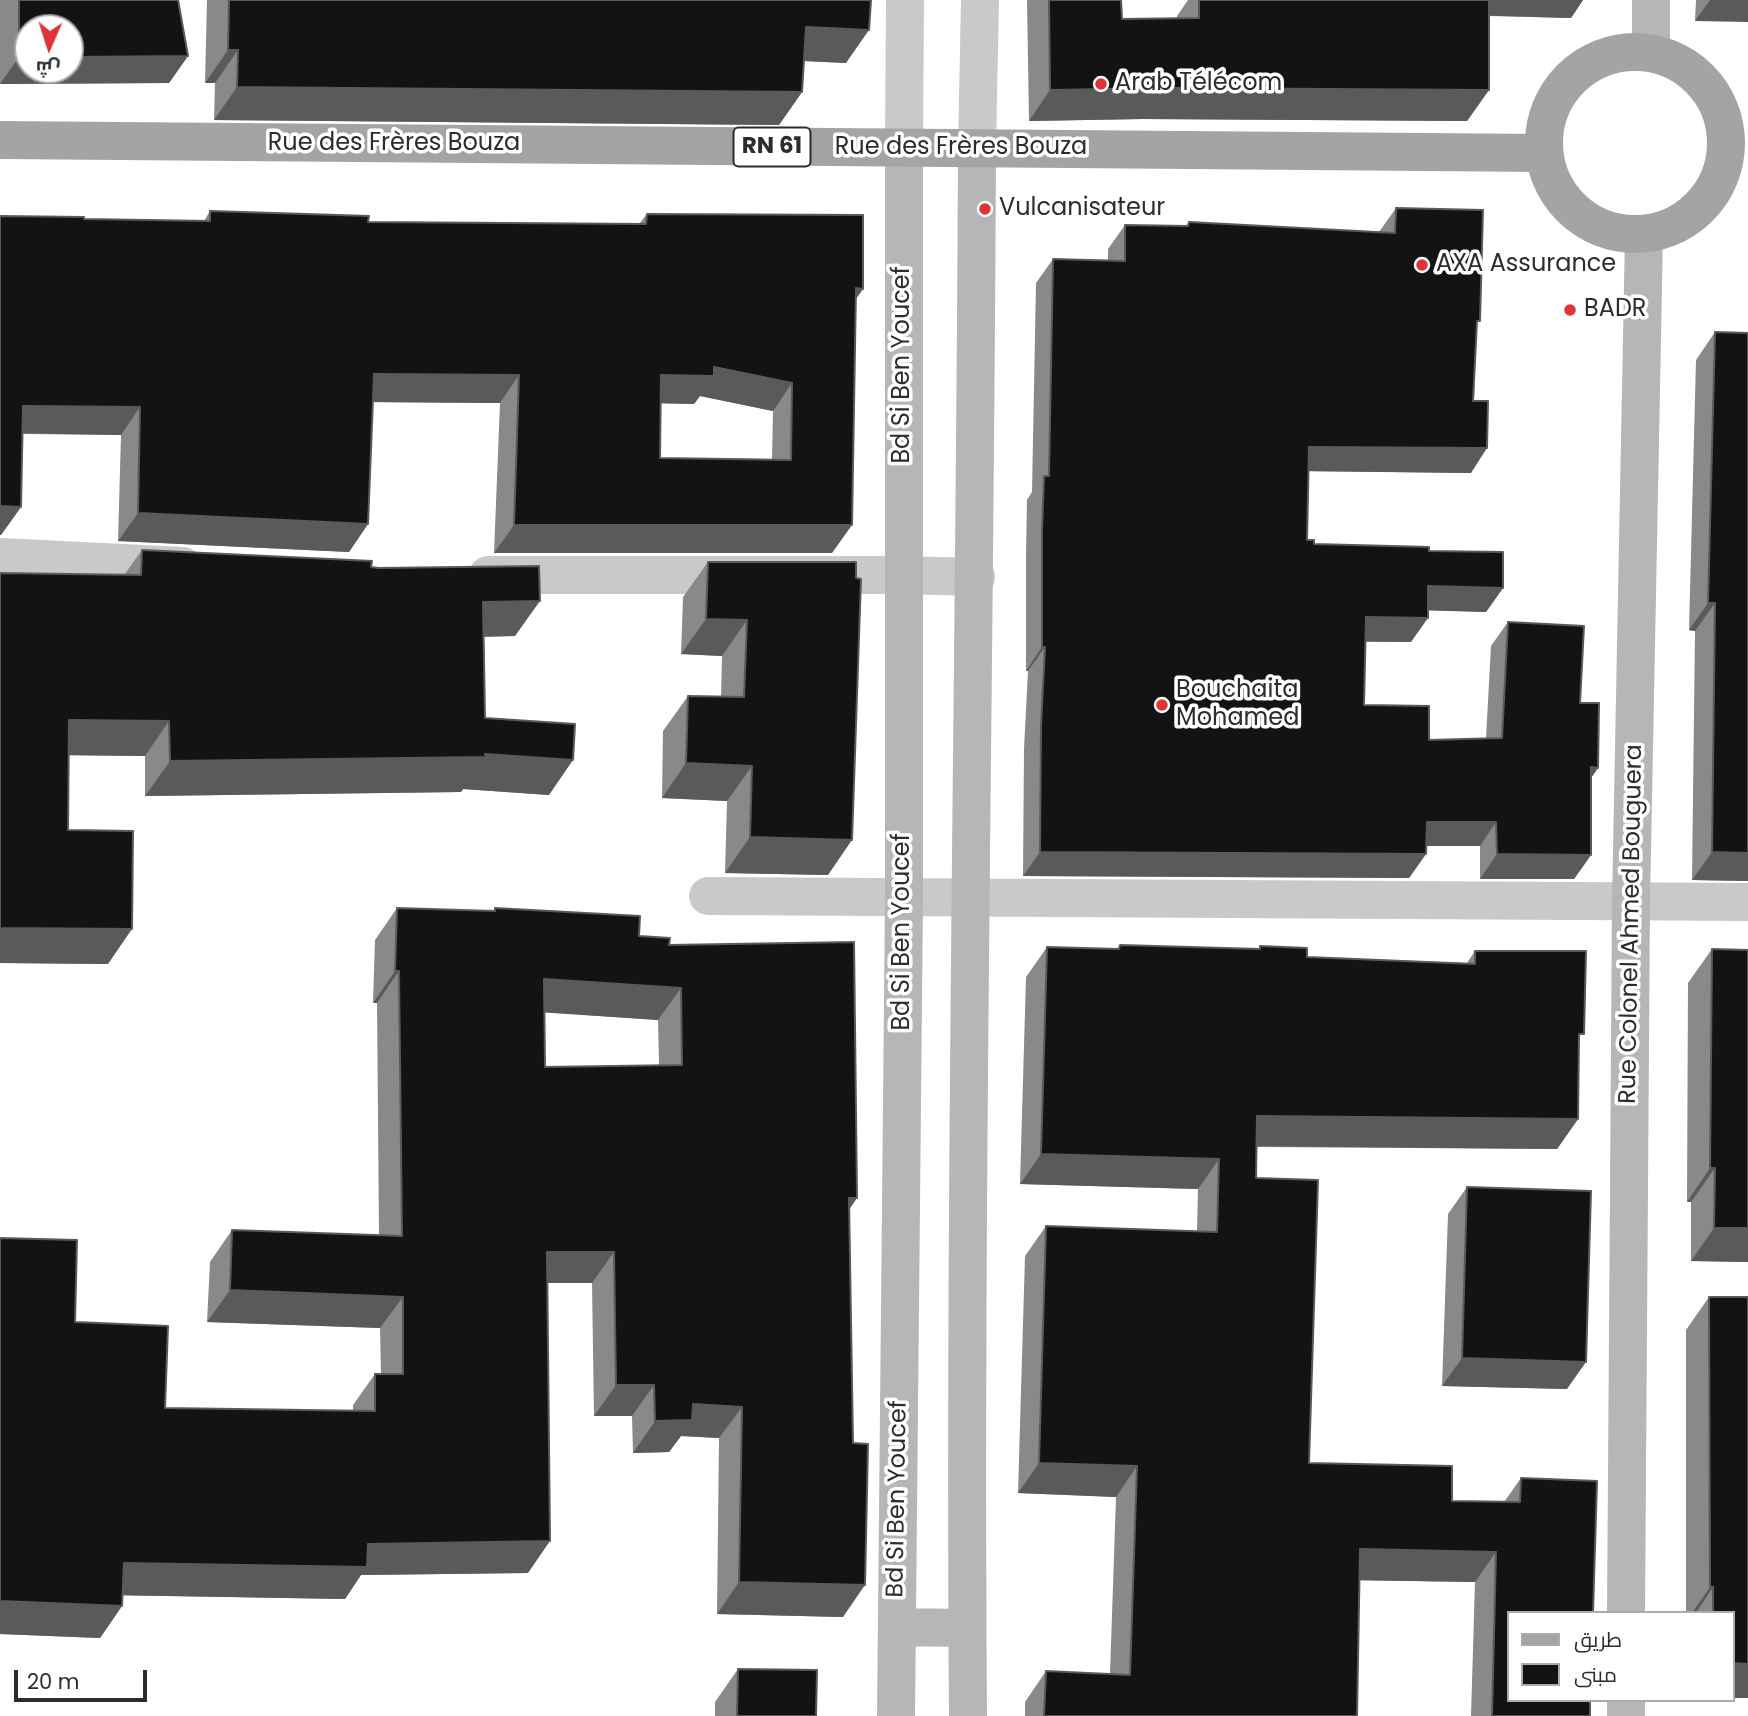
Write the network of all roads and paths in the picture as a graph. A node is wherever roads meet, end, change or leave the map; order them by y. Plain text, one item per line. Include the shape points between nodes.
1 (905, 0) edge
2 (980, 0) edge
3 (1651, 0) edge
4 (1651, 52) junction
5 (0, 140) edge
6 (904, 148) junction
7 (977, 148) junction
8 (1543, 153) junction
9 (1737, 155) edge
10 (1644, 235) junction
11 (0, 557) edge
12 (223, 568) edge
13 (460, 575) edge
14 (902, 575) junction
15 (976, 578) junction
16 (708, 896) dead end
17 (969, 897) junction
18 (904, 898) junction
19 (1631, 902) junction
20 (1748, 902) edge
21 (1626, 1611) edge
22 (897, 1627) junction
23 (967, 1628) junction
24 (896, 1716) edge
25 (968, 1716) edge

1 - 6 street
2 - 7 street
3 - 4 street
4 - 8 main road via 1617,53 1585,65 1560,89 1546,120
4 - 9 main road via 1678,61 1701,77 1717,100
5 - 6 main road, Rue des Frères Bouza / RN 61
6 - 7 main road, Rue des Frères Bouza / RN 61
6 - 14 street, Bd Si Ben Youcef
7 - 8 main road, Rue des Frères Bouza / RN 61
7 - 15 street
8 - 10 main road via 1551,180 1567,205 1598,226
9 - 10 main road via 1700,209 1674,227
10 - 19 street, Rue Colonel Ahmed Bouguera
11 - 12 street
13 - 14 street
14 - 15 street
14 - 18 street, Bd Si Ben Youcef
15 - 17 street
16 - 18 street
17 - 18 street
17 - 19 street
17 - 23 street
18 - 22 street, Bd Si Ben Youcef
19 - 20 street
19 - 21 street, Rue Colonel Ahmed Bouguera
22 - 23 street
22 - 24 street, Bd Si Ben Youcef
23 - 25 street

